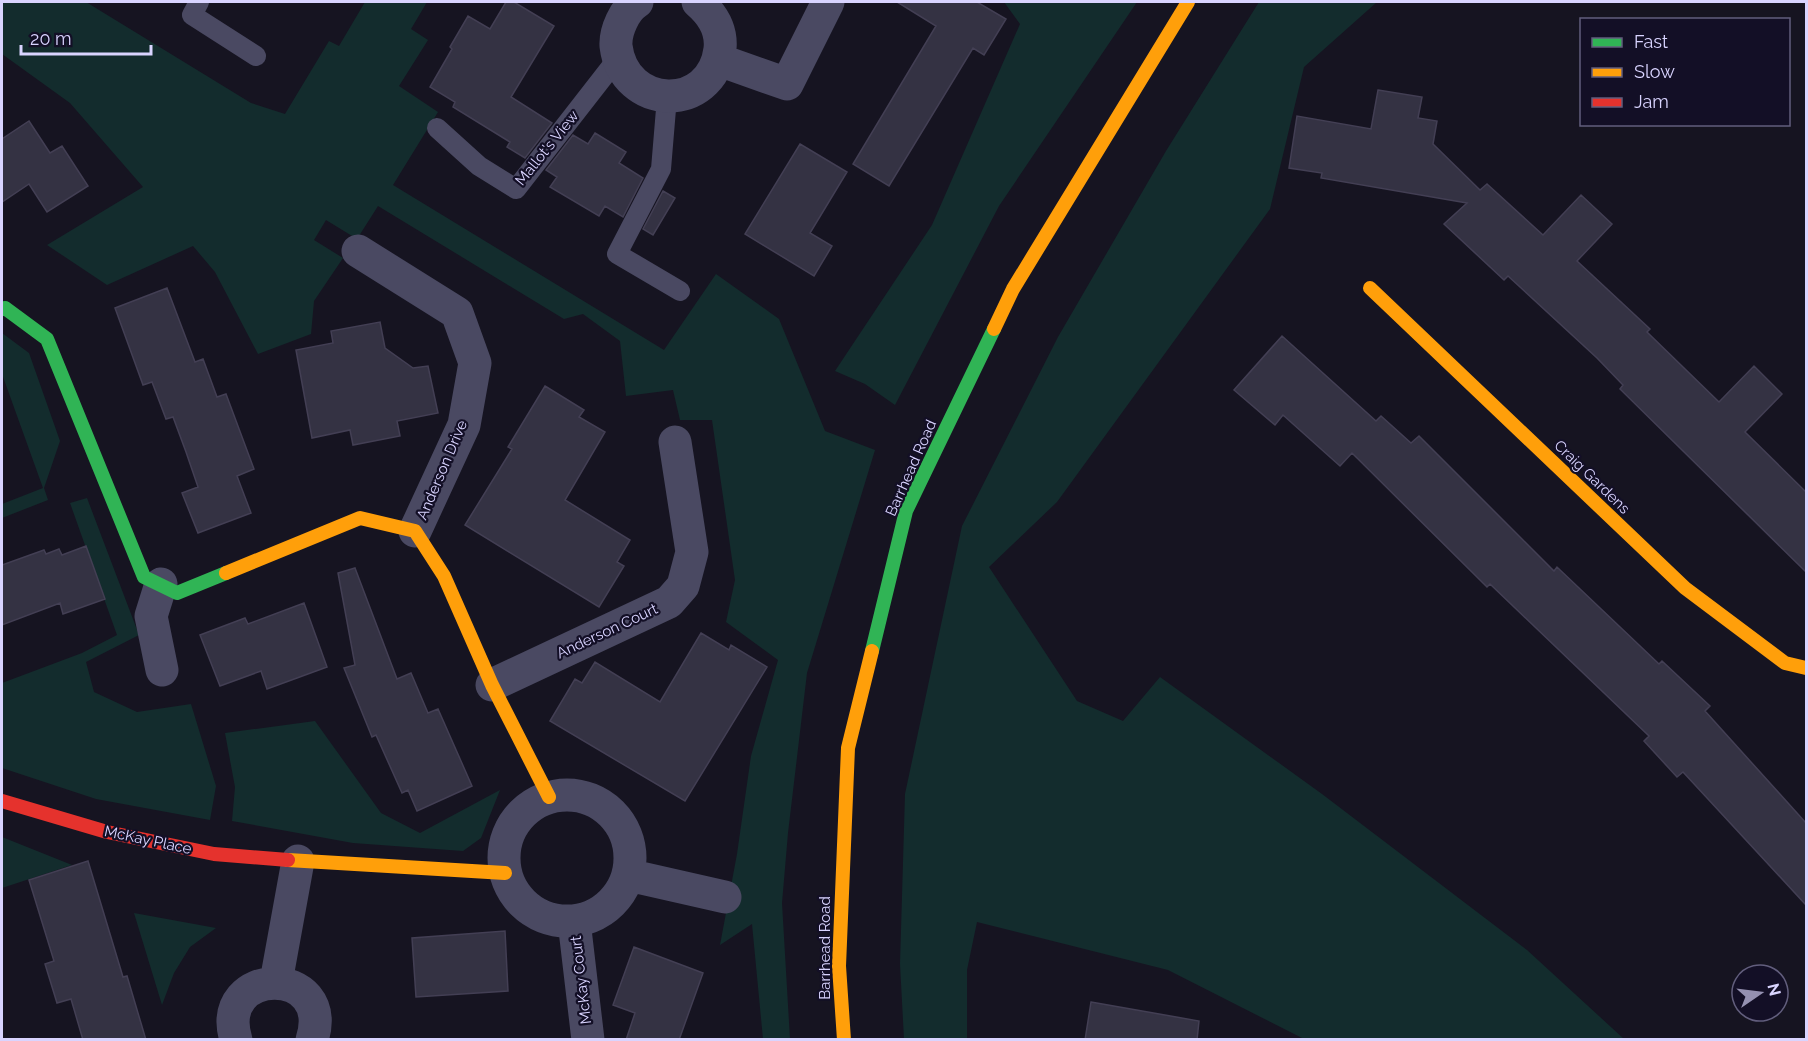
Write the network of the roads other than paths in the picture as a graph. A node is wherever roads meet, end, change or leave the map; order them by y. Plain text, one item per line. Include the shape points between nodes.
1 (199, 2) edge
2 (633, 2) edge
3 (698, 2) edge
4 (828, 2) edge
5 (1188, 2) edge
6 (256, 56) dead end
7 (618, 58) junction
8 (718, 60) junction
9 (668, 97) junction
10 (437, 128) dead end
11 (358, 251) dead end
12 (1370, 288) dead end
13 (680, 291) dead end
14 (2, 309) edge
15 (675, 442) dead end
16 (416, 531) junction
17 (161, 584) junction
18 (1806, 668) edge
19 (162, 670) dead end
20 (492, 685) junction
21 (549, 797) junction
22 (2, 801) edge
23 (298, 861) junction
24 (505, 873) junction
25 (628, 875) junction
26 (725, 897) dead end
27 (574, 921) junction
28 (276, 982) junction
29 (236, 1040) edge
30 (312, 1040) edge
31 (588, 1040) edge
32 (844, 1040) edge

1 - 6 lane via 192,15
2 - 7 street via 620,24
3 - 8 street via 717,25 721,42
4 - 8 street via 787,84
5 - 32 street, Barrhead Road via 1013,288 906,511 848,747 839,966
7 - 9 street via 636,85
7 - 10 lane, Mallot's View via 516,189 479,166
8 - 9 street via 699,87
9 - 13 lane via 661,169 616,254
11 - 16 street, Anderson Drive via 457,313 475,363 464,425
12 - 18 street, Craig Gardens via 1685,588 1785,663
14 - 17 street, Anderson Drive via 47,339 144,577
15 - 20 street, Anderson Court via 692,552 682,586 669,602
16 - 17 street, Anderson Drive via 360,518 177,593
16 - 20 street, Anderson Drive via 444,576
17 - 19 street via 152,616
20 - 21 street, Anderson Drive
21 - 24 street via 532,806 508,835
21 - 25 street via 587,798 618,820 627,837
22 - 23 street, McKay Place via 107,832 192,850
23 - 24 street, McKay Place
23 - 28 street
24 - 27 street via 523,904 538,915 555,921
25 - 26 street
25 - 27 street via 621,892 608,907 592,917
27 - 31 street, McKay Court
28 - 29 street via 250,990 241,999 233,1025
28 - 30 street via 301,992 310,1002 315,1015

